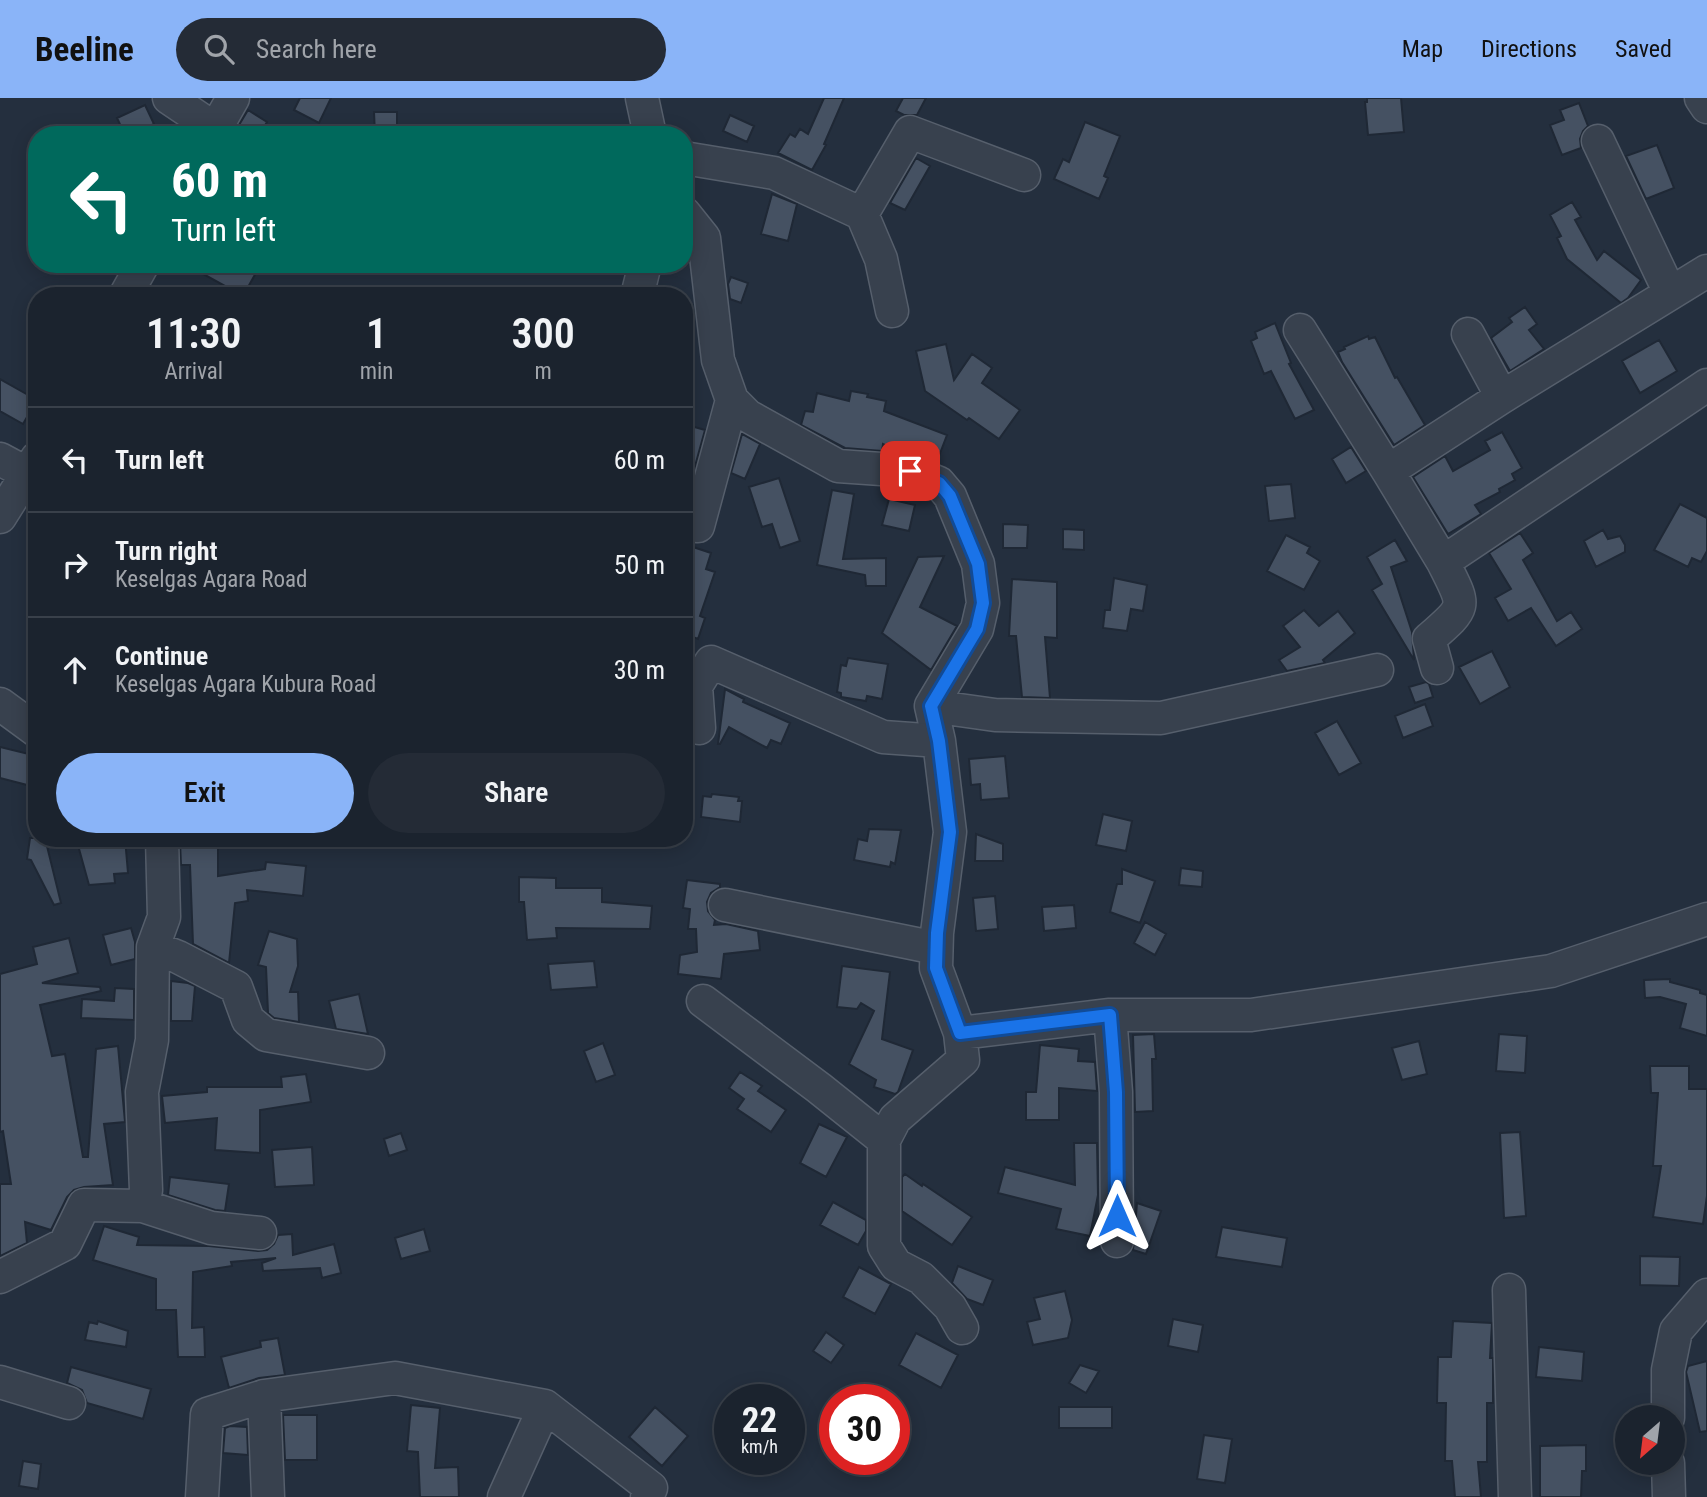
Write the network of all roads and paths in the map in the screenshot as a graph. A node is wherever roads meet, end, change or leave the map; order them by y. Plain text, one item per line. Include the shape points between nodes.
1 (169, 98) edge
2 (233, 98) edge
3 (642, 98) edge
4 (1702, 98) edge
5 (1707, 107) edge
6 (206, 126) edge
7 (217, 126) edge
8 (648, 126) edge
9 (1598, 141) dead end
10 (693, 160) edge
11 (1024, 176) dead end
12 (862, 214) junction
13 (693, 225) edge
14 (1707, 271) edge
15 (1670, 293) junction
16 (892, 311) dead end
17 (1300, 330) dead end
18 (1468, 334) dead end
19 (1707, 385) edge
20 (1502, 397) junction
21 (732, 400) junction
22 (0, 458) edge
23 (28, 465) edge
24 (1388, 471) junction
25 (28, 472) edge
26 (0, 517) edge
27 (698, 526) dead end
28 (1443, 562) junction
29 (1437, 668) dead end
30 (1377, 670) dead end
31 (0, 704) edge
32 (931, 706) junction
33 (28, 724) edge
34 (699, 728) dead end
35 (939, 741) junction
36 (162, 847) edge
37 (725, 905) dead end
38 (1707, 919) edge
39 (153, 947) junction
40 (936, 948) junction
41 (703, 1001) dead end
42 (1110, 1015) junction
43 (960, 1033) junction
44 (368, 1053) dead end
45 (884, 1140) junction
46 (143, 1206) junction
47 (260, 1233) dead end
48 (1117, 1241) dead end
49 (0, 1277) edge
50 (1509, 1290) dead end
51 (1707, 1295) edge
52 (962, 1328) dead end
53 (0, 1382) edge
54 (264, 1396) junction
55 (69, 1403) dead end
56 (1668, 1405) edge
57 (545, 1406) junction
58 (1668, 1475) edge
59 (202, 1497) edge
60 (268, 1497) edge
61 (504, 1497) edge
62 (647, 1497) edge
63 (1515, 1497) edge
64 (1669, 1497) edge

1 - 6 street
2 - 7 street
3 - 8 street
4 - 5 street
9 - 15 street
10 - 12 street via 774,173
11 - 12 street via 909,132
12 - 16 street via 881,259
13 - 21 street via 704,238 718,360
14 - 15 street
15 - 20 street
17 - 24 street
18 - 20 street
19 - 28 street
20 - 24 street
21 - 27 street
21 - 32 street via 748,416 838,466 910,471 939,483 950,496 978,564 983,603 977,629
22 - 23 street
24 - 28 street
25 - 26 street
28 - 29 street via 1460,597 1457,614 1429,639
30 - 32 street via 1161,718 995,715
31 - 33 street
32 - 35 street
34 - 35 street via 696,686 712,662 883,737
35 - 40 street via 950,832
36 - 39 street via 164,917
37 - 40 street
38 - 42 street via 1551,971 1251,1015
39 - 44 street via 236,987 248,1020 266,1035
39 - 46 street via 152,1040 142,1092
40 - 43 street via 936,968
41 - 45 street
42 - 43 street
42 - 48 street via 1116,1092
43 - 45 street via 962,1060 895,1119
45 - 52 street via 884,1246 896,1265 921,1278 950,1307
46 - 47 street via 211,1228
46 - 49 street via 84,1205 65,1244
50 - 63 street
51 - 56 street via 1676,1331 1668,1370
53 - 55 street
54 - 57 street via 396,1378
54 - 59 street via 207,1413
54 - 60 street
57 - 61 street
57 - 62 street via 651,1488
58 - 64 street

